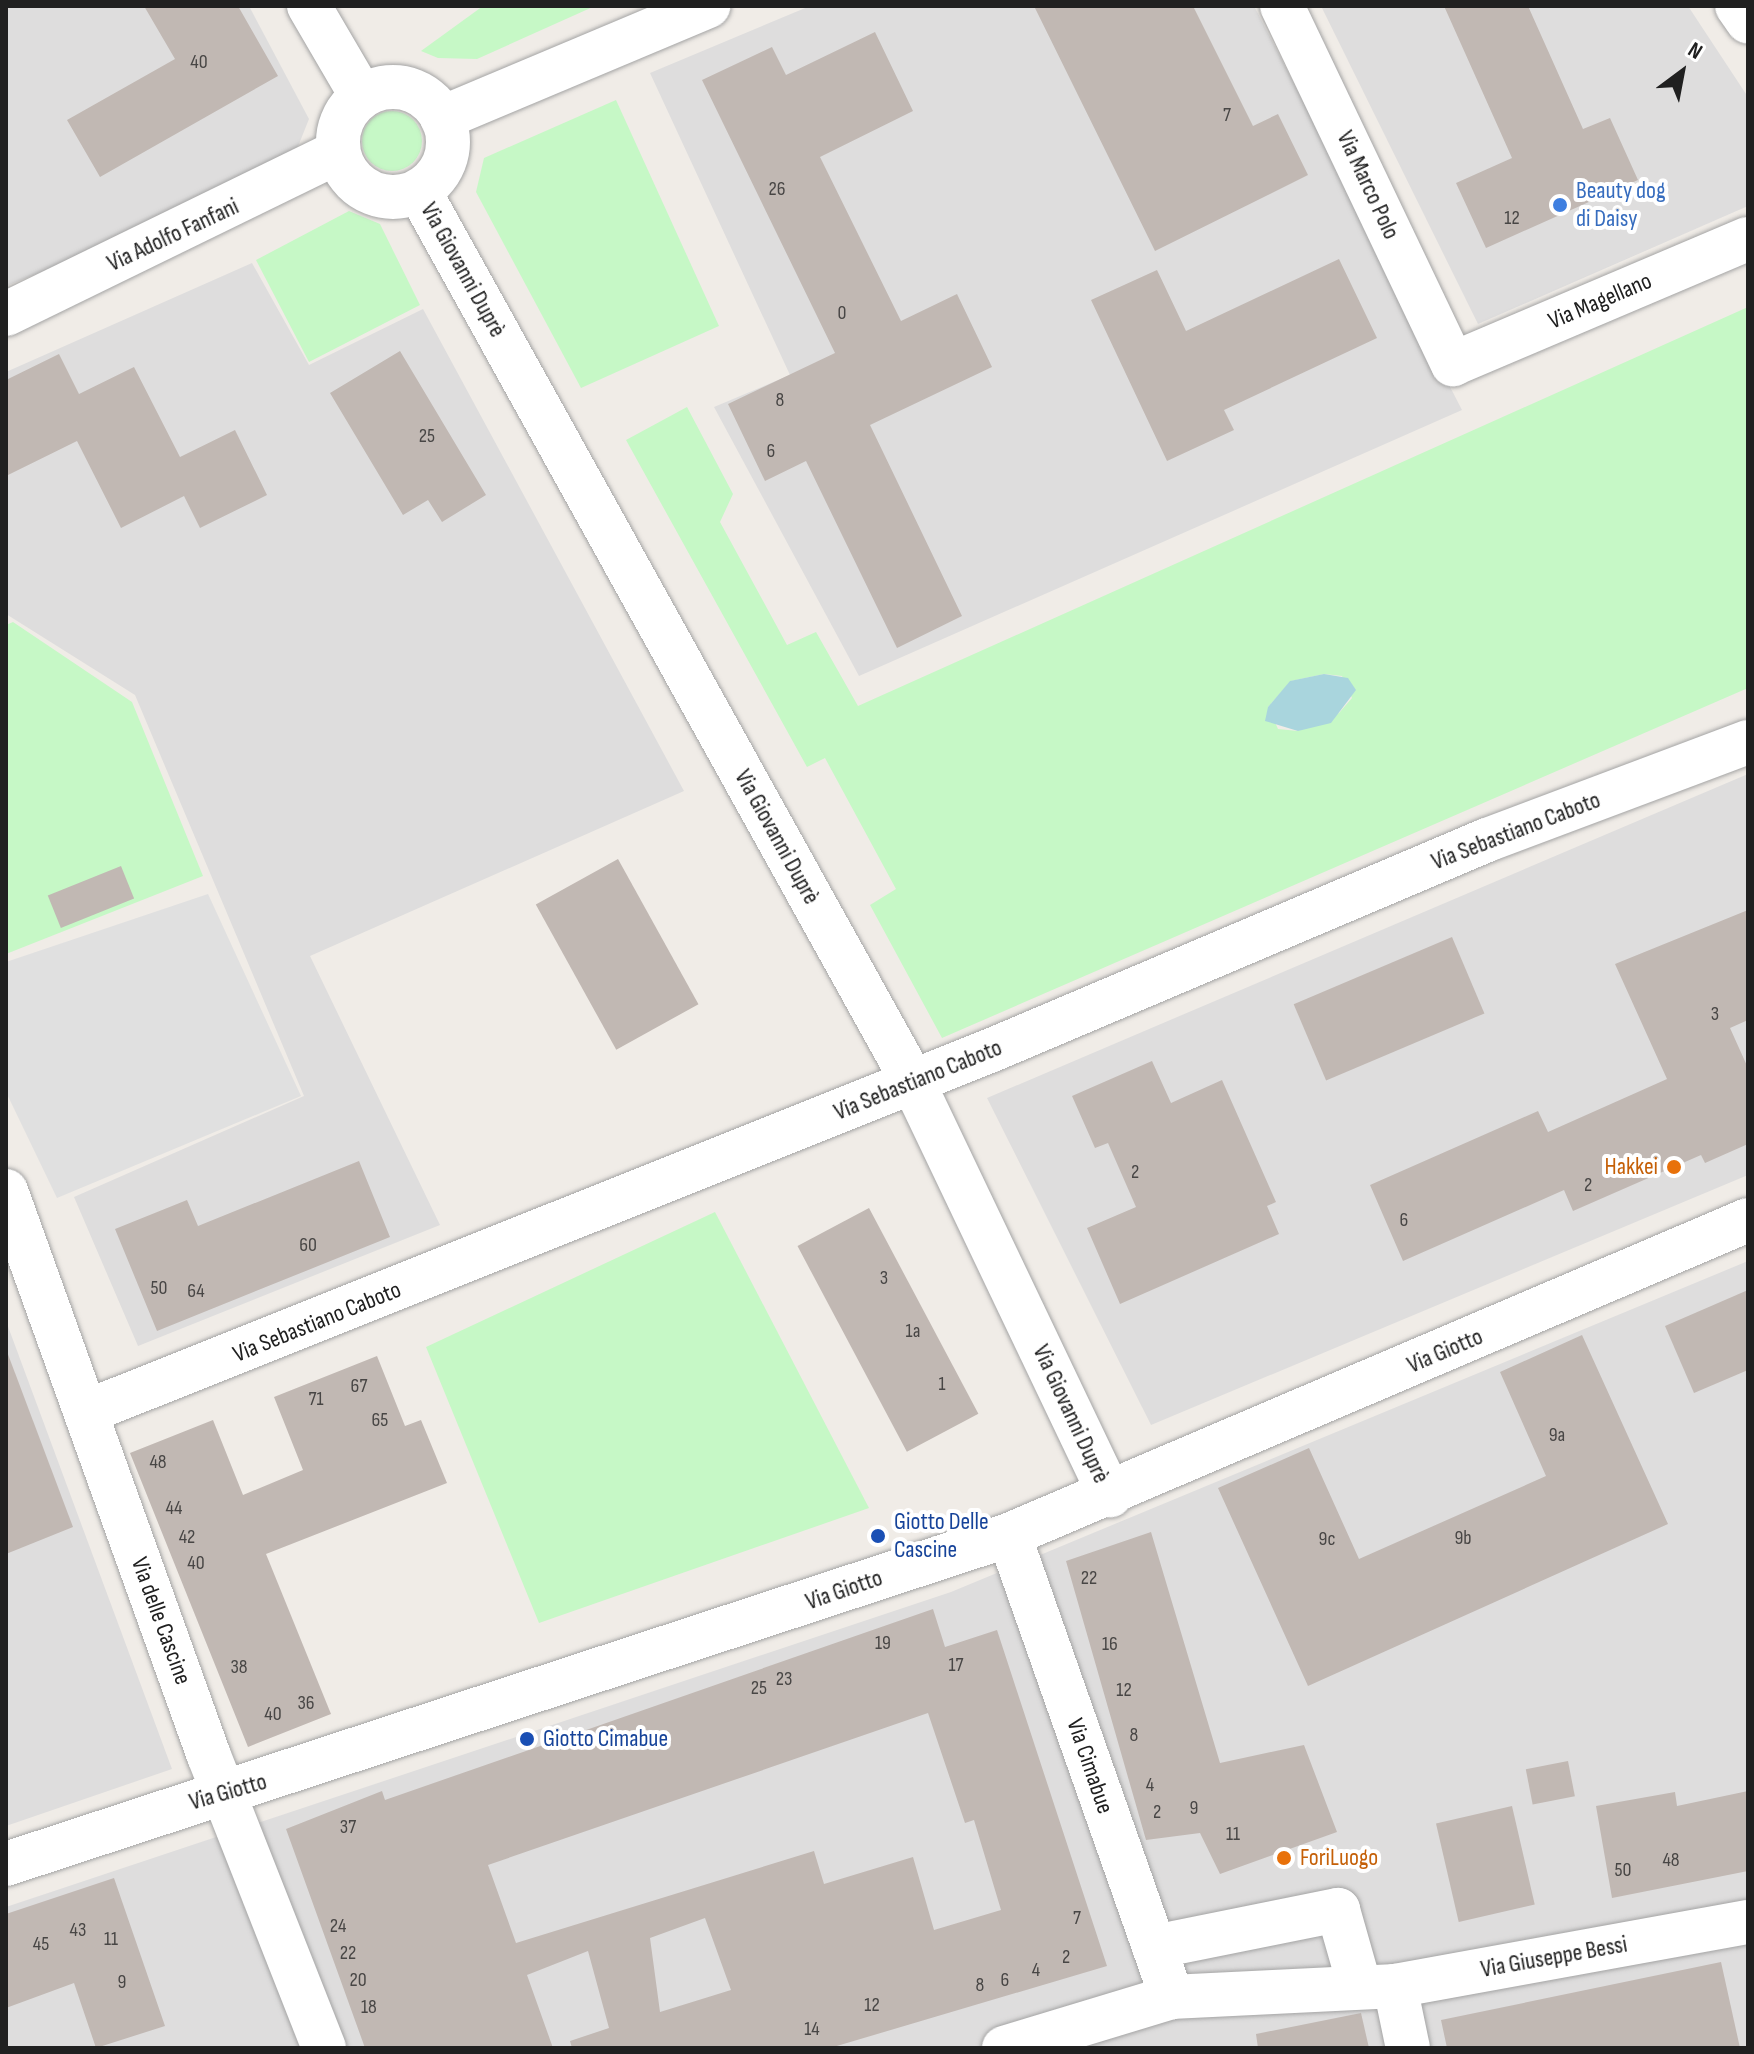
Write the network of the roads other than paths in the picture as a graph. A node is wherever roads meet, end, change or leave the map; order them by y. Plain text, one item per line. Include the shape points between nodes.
1 (309, 6) edge
2 (708, 6) edge
3 (1282, 6) edge
4 (1737, 6) edge
5 (1748, 22) edge
6 (361, 95) junction
7 (442, 118) junction
8 (338, 152) junction
9 (419, 191) junction
10 (1748, 239) edge
11 (6, 314) edge
12 (1453, 364) joint
13 (1748, 742) edge
14 (913, 1082) junction
15 (6, 1191) edge
16 (1748, 1220) edge
17 (86, 1412) junction
18 (1110, 1495) junction
19 (1009, 1535) junction
20 (223, 1793) junction
21 (6, 1864) edge
22 (1748, 1922) edge
23 (1154, 1947) junction
24 (1378, 1987) junction
25 (1172, 1997) junction
26 (324, 2048) edge
27 (1004, 2048) edge
28 (1408, 2048) edge

1 - 6 street
2 - 7 street
3 - 12 street, Via Marco Polo
4 - 5 street
6 - 7 street via 402,87 419,93
6 - 8 street via 343,118
7 - 9 street via 447,135 442,167
8 - 9 street via 344,169 369,191 402,197
8 - 11 street, Via Adolfo Fanfani
9 - 14 street, Via Giovanni Duprè
10 - 12 street, Via Magellano
13 - 14 street, Via Sebastiano Caboto via 1487,840
14 - 17 street, Via Sebastiano Caboto
14 - 18 street, Via Giovanni Duprè
15 - 17 street, Via delle Cascine
16 - 18 street, Via Giotto
17 - 20 street, Via delle Cascine
18 - 19 street, Via Giotto
19 - 20 street, Via Giotto
19 - 23 street, Via Cimabue
20 - 21 street, Via Giotto
20 - 26 street, Via delle Cascine
22 - 24 street, Via Giuseppe Bessi
23 - 24 street via 1338,1910
23 - 25 street, Via Cimabue
24 - 25 street, Via Giuseppe Bessi
24 - 28 street
25 - 27 street, Via Giuseppe Bessi

